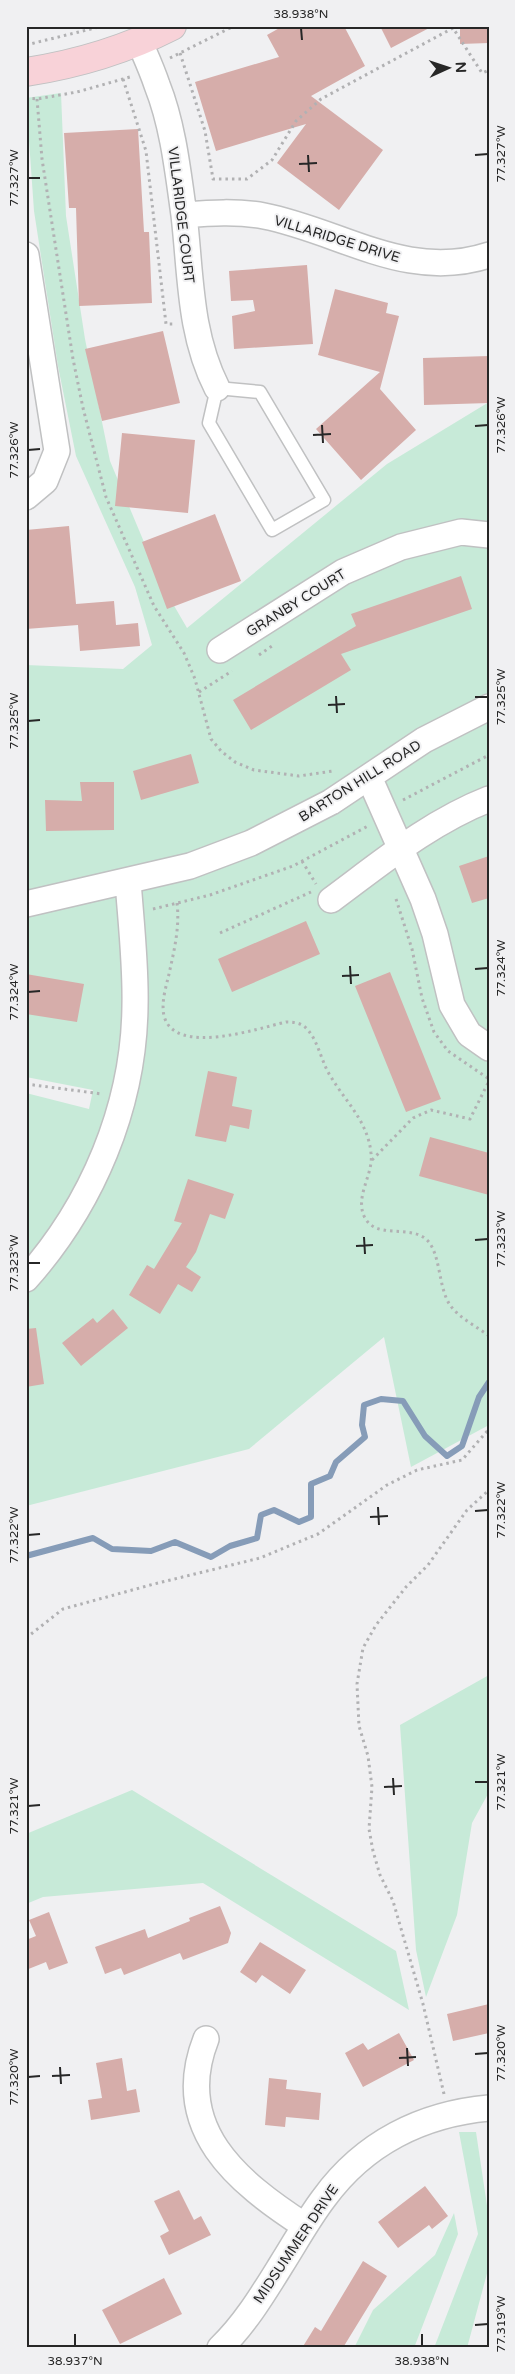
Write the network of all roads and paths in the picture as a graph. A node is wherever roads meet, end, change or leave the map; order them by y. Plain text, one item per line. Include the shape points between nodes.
1 (103, 26) edge
2 (172, 26) edge
3 (452, 27) edge
4 (140, 42) junction
5 (26, 44) edge
6 (180, 53) dead end
7 (489, 70) edge
8 (26, 72) edge
9 (37, 99) dead end
10 (184, 215) junction
11 (489, 255) edge
12 (26, 259) edge
13 (217, 388) junction
14 (26, 496) edge
15 (489, 534) edge
16 (276, 642) dead end
17 (220, 650) dead end
18 (254, 658) dead end
19 (240, 666) dead end
20 (198, 692) junction
21 (489, 707) edge
22 (489, 755) edge
23 (363, 781) junction
24 (489, 799) edge
25 (376, 821) junction
26 (401, 848) junction
27 (302, 861) junction
28 (128, 881) junction
29 (392, 891) dead end
30 (331, 900) dead end
31 (177, 903) junction
32 (26, 904) edge
33 (131, 914) junction
34 (220, 933) dead end
35 (489, 1048) edge
36 (489, 1080) edge
37 (26, 1084) edge
38 (122, 1097) junction
39 (372, 1160) junction
40 (26, 1279) edge
41 (489, 1336) edge
42 (489, 1429) edge
43 (489, 1490) edge
44 (26, 1638) edge
45 (206, 2039) dead end
46 (489, 2108) edge
47 (448, 2114) junction
48 (305, 2226) junction
49 (220, 2348) edge

1 - 5 path
2 - 4 main road
3 - 6 path via 321,100 296,121 272,160 247,179 213,179 204,130
3 - 7 path via 482,73
4 - 8 main road via 90,60
4 - 10 street, VILLARIDGE COURT via 168,120
9 - 20 path via 42,159 73,359 106,497 154,606 184,653
10 - 11 street, VILLARIDGE DRIVE via 239,213 264,216 415,262 440,264
10 - 13 street, VILLARIDGE COURT via 194,320 200,347
12 - 14 street via 57,451 46,482
13 - 13 lane via 260,392 324,500 272,530 209,423
15 - 17 street, GRANBY COURT via 461,532 401,547 343,572
16 - 18 path
19 - 20 path
20 - 23 path via 212,739 234,762 254,770 299,776 346,771
21 - 23 street, BARTON HILL ROAD via 424,740
22 - 25 path via 400,802
23 - 25 street
23 - 25 path
23 - 28 street, BARTON HILL ROAD via 310,814 251,843 190,866
24 - 26 street via 458,811
25 - 26 street
25 - 27 path
26 - 30 street
26 - 35 street via 435,934 452,1005 469,1034
27 - 31 path via 218,892
27 - 34 path via 319,888
28 - 32 street, BARTON HILL ROAD
28 - 33 street
29 - 36 path via 412,948 422,998 434,1032 448,1051
31 - 33 path
31 - 39 path via 177,935 164,1002 164,1016 168,1024 181,1034 200,1038 286,1022 307,1028 330,1076 362,1123 370,1141
33 - 38 street via 135,1008 132,1048
36 - 39 path via 470,1119 431,1110 413,1118
37 - 38 path
38 - 40 street via 108,1146 90,1186 60,1238
39 - 41 path via 361,1203 368,1224 380,1229 415,1233 427,1240 434,1252 450,1305
42 - 44 path via 462,1460 417,1470 387,1485 318,1534 260,1558 63,1609
43 - 47 path via 467,1510 428,1564 376,1624 363,1648 357,1684 359,1726 368,1756 372,1787 369,1829 373,1851 380,1876 393,1900 423,2004
45 - 48 street via 196,2080 200,2119 228,2163 267,2201
46 - 47 street, MIDSUMMER DRIVE
47 - 48 street, MIDSUMMER DRIVE via 393,2136 366,2154 324,2197
48 - 49 street, MIDSUMMER DRIVE via 260,2300

